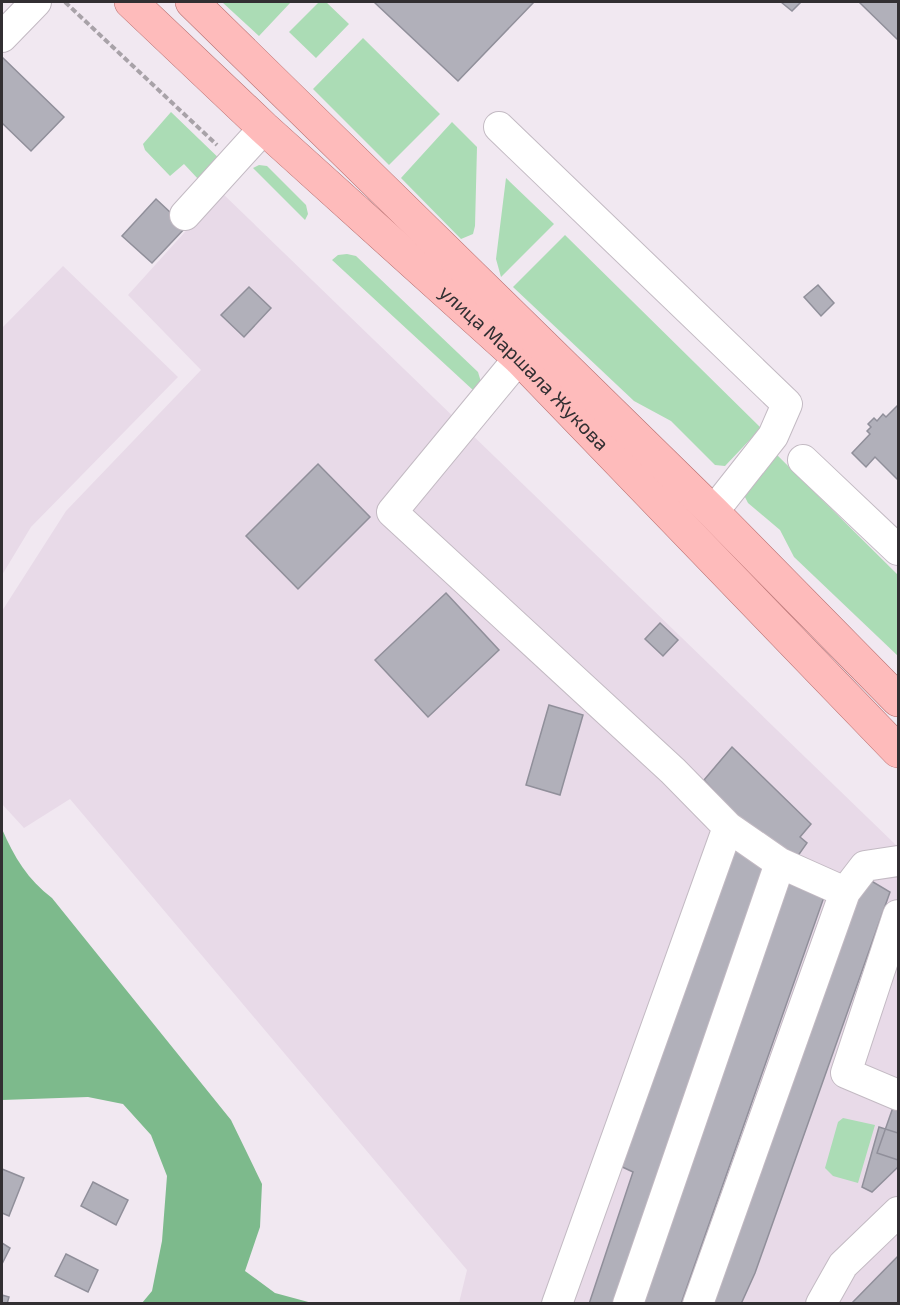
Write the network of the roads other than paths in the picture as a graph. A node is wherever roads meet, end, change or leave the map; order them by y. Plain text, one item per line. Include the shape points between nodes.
1 (36, 2) edge
2 (192, 2) edge
3 (131, 4) edge
4 (2, 37) edge
5 (499, 127) dead end
6 (264, 128) junction
7 (185, 215) dead end
8 (519, 358) junction
9 (803, 460) dead end
10 (713, 512) junction
11 (898, 550) edge
12 (898, 700) edge
13 (898, 751) edge
14 (728, 827) junction
15 (898, 861) edge
16 (780, 863) junction
17 (845, 892) junction
18 (898, 915) edge
19 (898, 1095) edge
20 (898, 1212) edge
21 (557, 1304) edge
22 (628, 1304) edge
23 (698, 1304) edge
24 (821, 1304) edge

1 - 4 lane
2 - 10 main road, улица Маршала Жукова
3 - 6 main road, улица Маршала Жукова
5 - 10 lane via 787,404 773,436
6 - 7 lane
6 - 8 main road, улица Маршала Жукова
8 - 13 main road, улица Маршала Жукова
8 - 14 lane via 393,512 673,771
9 - 11 lane
10 - 12 main road, улица Маршала Жукова
14 - 16 lane
14 - 21 lane
15 - 17 lane via 864,866
16 - 17 lane
16 - 22 lane
17 - 23 lane
18 - 19 lane via 846,1073
20 - 24 lane via 843,1265

